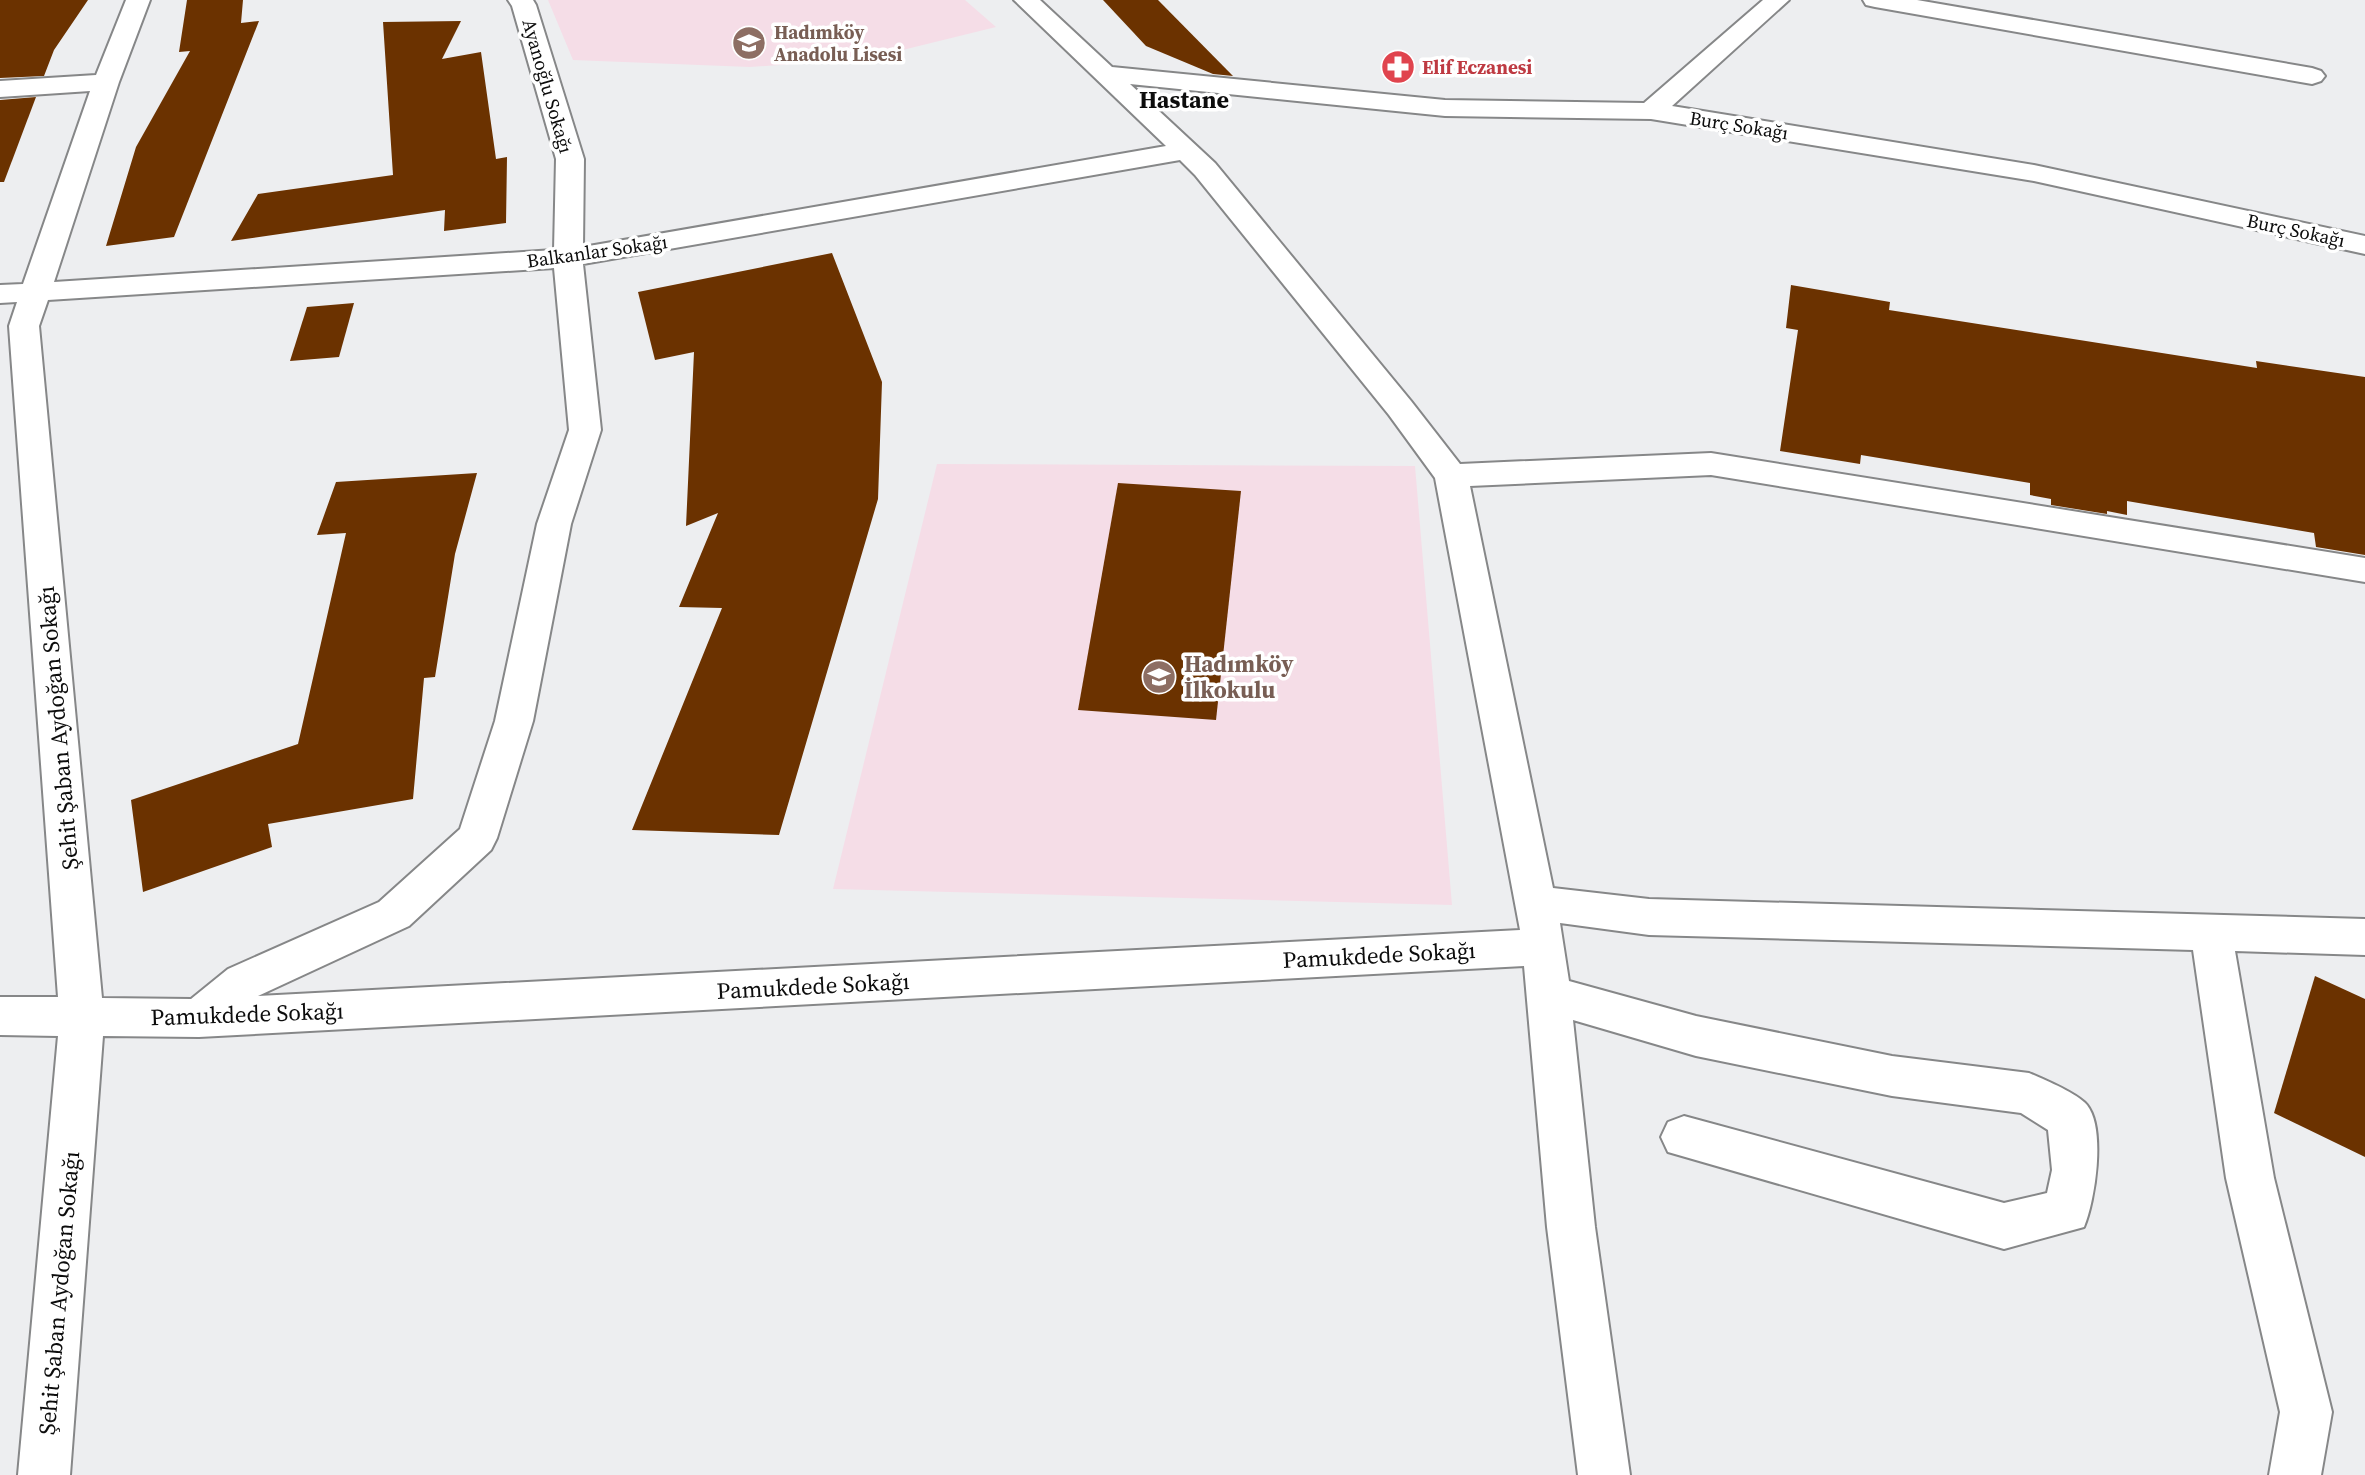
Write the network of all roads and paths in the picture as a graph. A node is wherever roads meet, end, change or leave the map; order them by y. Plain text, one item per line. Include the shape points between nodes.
1 (138, 0) edge
2 (520, 0) edge
3 (1026, 0) edge
4 (1777, 0) edge
5 (1875, 0) edge
6 (1105, 74) junction
7 (2312, 76) dead end
8 (106, 82) junction
9 (0, 89) edge
10 (1651, 111) junction
11 (1186, 152) junction
12 (2365, 245) edge
13 (568, 258) junction
14 (17, 292) edge
15 (1451, 476) junction
16 (2365, 570) edge
17 (1535, 904) junction
18 (2211, 932) junction
19 (2365, 937) edge
20 (1544, 947) junction
21 (1549, 994) junction
22 (0, 1016) edge
23 (82, 1018) junction
24 (199, 1018) junction
25 (1684, 1137) dead end
26 (44, 1475) edge
27 (1604, 1475) edge
28 (2295, 1475) edge

1 - 8 street, Şehit Şaban Aydoğan Sokağı
2 - 13 street, Ayanoğlu Sokağı via 570,159
3 - 6 street
4 - 10 street
5 - 7 street
6 - 10 street, Burç Sokağı via 1445,108
6 - 11 street
8 - 9 street
8 - 14 street, Şehit Şaban Aydoğan Sokağı
10 - 12 street, Burç Sokağı via 2034,173
11 - 13 street, Balkanlar Sokağı
11 - 15 street via 1205,169
13 - 14 street, Balkanlar Sokağı
13 - 24 street, Ayanoğlu Sokağı via 586,430 554,524 514,722 477,838 394,914 243,982
14 - 23 street, Şehit Şaban Aydoğan Sokağı via 24,326
15 - 16 street via 1711,464
15 - 17 street
17 - 18 street via 1649,917
17 - 20 street
18 - 19 street
18 - 28 street via 2250,1178 2306,1412
20 - 21 street
20 - 24 street, Pamukdede Sokağı
21 - 25 street via 1696,1036 1892,1076 2029,1094 2070,1119 2075,1170 2067,1211 2004,1226
21 - 27 street via 1571,1227
22 - 23 street, Pamukdede Sokağı
23 - 24 street, Pamukdede Sokağı
23 - 26 street, Şehit Şaban Aydoğan Sokağı

